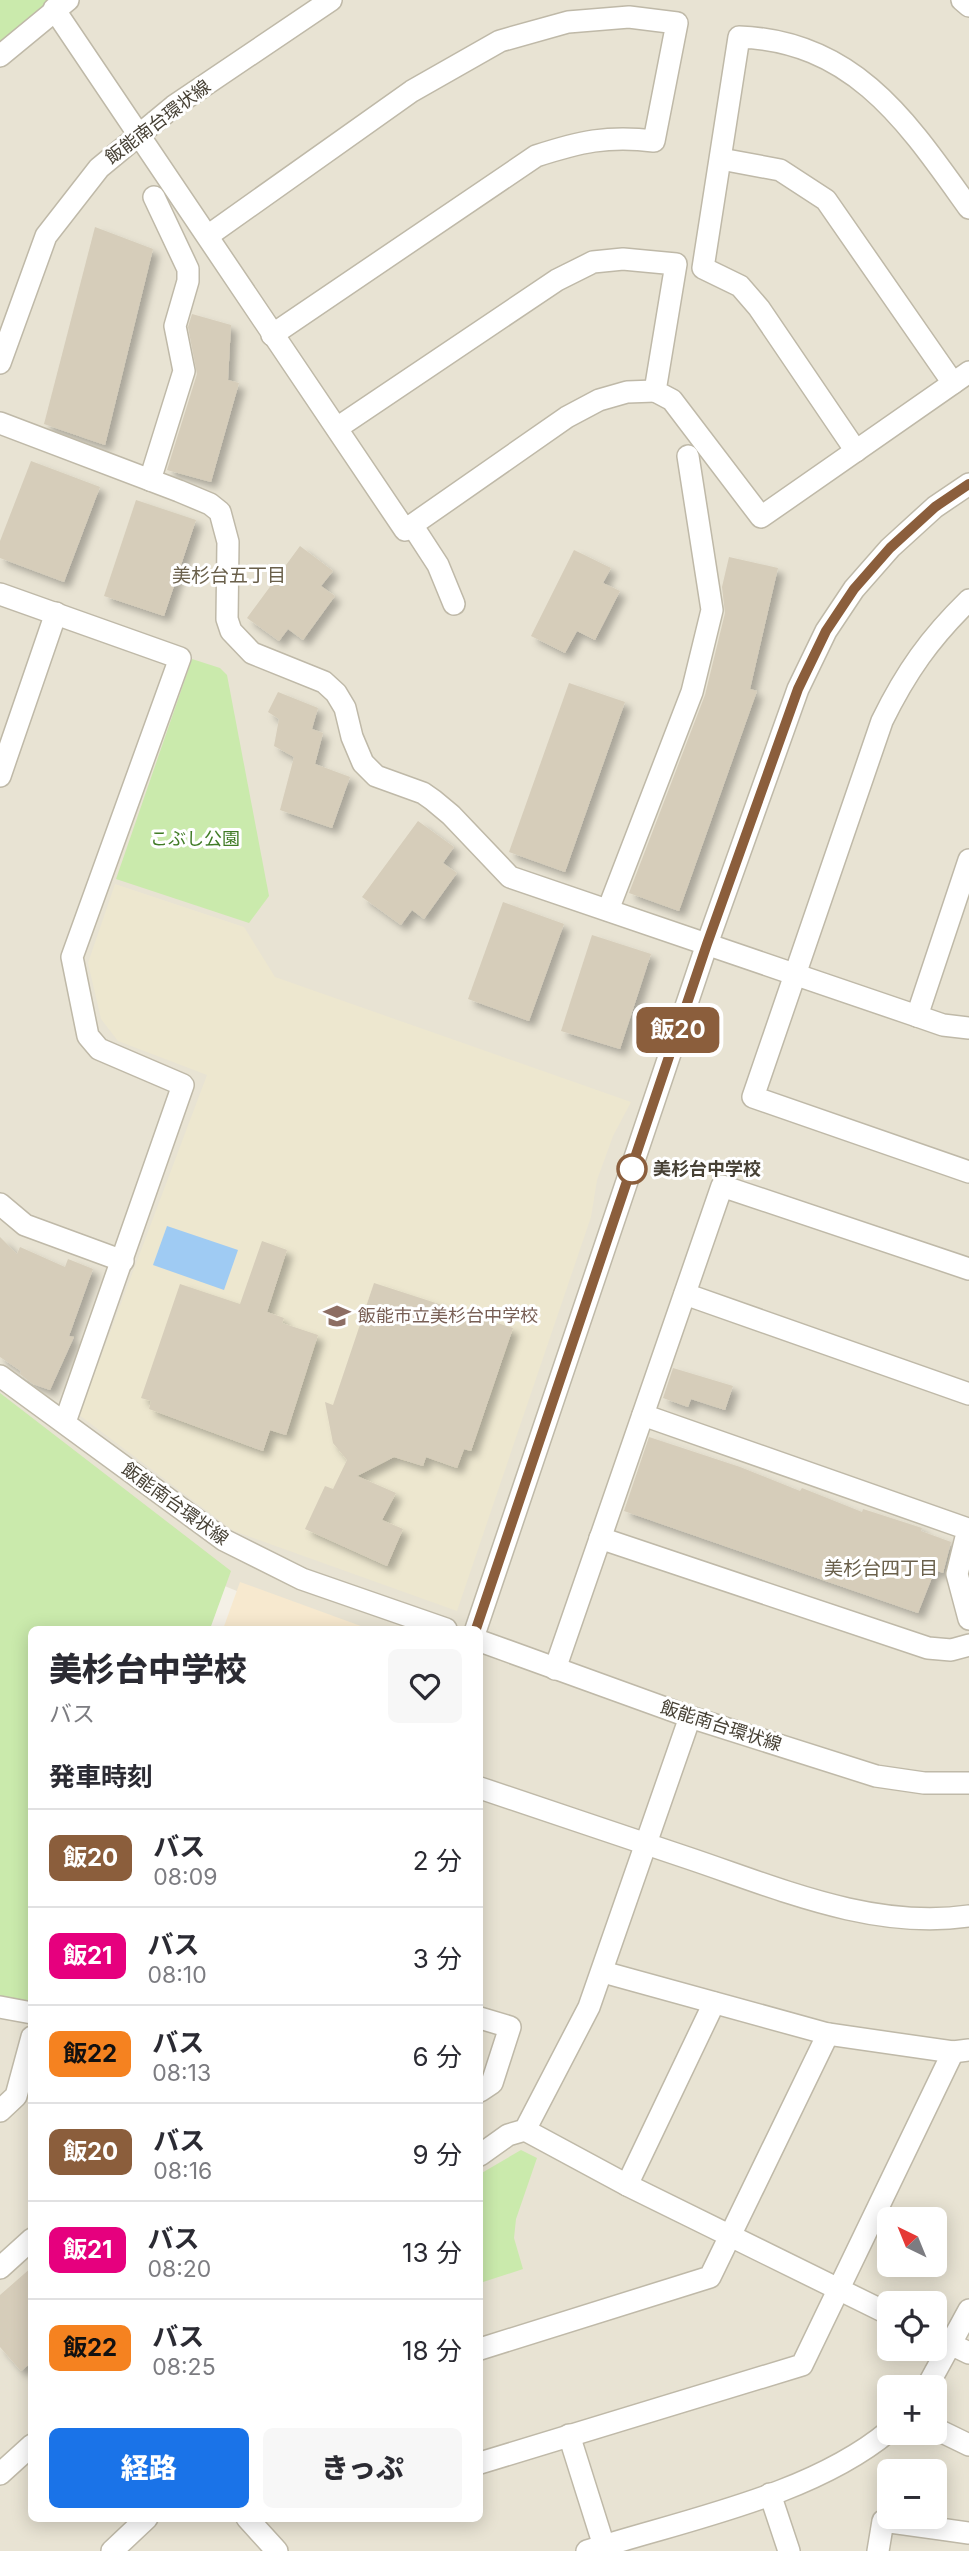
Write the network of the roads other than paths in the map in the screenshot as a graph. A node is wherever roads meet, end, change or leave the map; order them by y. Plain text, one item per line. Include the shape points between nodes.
1 (331, 0) edge
2 (962, 0) edge
3 (61, 5) edge
4 (969, 6) edge
5 (0, 56) edge
6 (139, 133) junction
7 (721, 159) junction
8 (154, 197) dead end
9 (969, 208) edge
10 (209, 234) junction
11 (272, 335) junction
12 (0, 363) edge
13 (961, 378) edge
14 (655, 391) junction
15 (0, 423) edge
16 (337, 428) junction
17 (856, 450) junction
18 (688, 456) dead end
19 (150, 480) junction
20 (969, 484) edge
21 (412, 526) junction
22 (0, 594) edge
23 (969, 600) edge
24 (454, 604) dead end
25 (56, 613) junction
26 (0, 775) edge
27 (969, 860) edge
28 (608, 911) junction
29 (707, 944) junction
30 (792, 974) junction
31 (917, 1016) junction
32 (969, 1028) edge
33 (969, 1172) edge
34 (0, 1204) edge
35 (123, 1261) junction
36 (969, 1269) edge
37 (685, 1294) junction
38 (0, 1376) edge
39 (969, 1394) edge
40 (643, 1415) junction
41 (65, 1422) junction
42 (600, 1538) junction
43 (969, 1619) edge
44 (437, 1626) edge
45 (477, 1626) edge
46 (483, 1642) edge
47 (969, 1646) edge
48 (555, 1669) junction
49 (690, 1717) junction
50 (969, 1783) edge
51 (483, 1789) edge
52 (648, 1844) junction
53 (969, 1916) edge
54 (603, 1972) junction
55 (714, 2003) junction
56 (0, 2007) edge
57 (28, 2012) edge
58 (483, 2019) edge
59 (828, 2034) junction
60 (961, 2051) edge
61 (28, 2052) edge
62 (483, 2089) edge
63 (0, 2111) edge
64 (525, 2130) junction
65 (483, 2153) edge
66 (627, 2185) junction
67 (730, 2237) junction
68 (28, 2243) edge
69 (0, 2268) edge
70 (837, 2289) junction
71 (877, 2308) edge
72 (969, 2310) edge
73 (952, 2345) edge
74 (483, 2347) edge
75 (934, 2375) edge
76 (947, 2434) edge
77 (569, 2435) junction
78 (877, 2441) edge
79 (969, 2445) edge
80 (28, 2449) edge
81 (483, 2462) edge
82 (0, 2474) edge
83 (770, 2494) junction
84 (143, 2522) edge
85 (251, 2522) edge
86 (969, 2533) edge
87 (596, 2548) edge
88 (111, 2551) edge
89 (276, 2551) edge
90 (789, 2551) edge
91 (878, 2551) edge

1 - 6 street, 飯能南台環状線
2 - 4 street
3 - 5 street
3 - 6 street
6 - 10 street
6 - 12 street, 飯能南台環状線 via 99,168 46,236
7 - 9 street via 739,37 763,38 825,58 856,74 904,121
7 - 13 street via 780,170 826,200
7 - 17 street via 703,268 740,286 759,308
8 - 19 street via 188,269 188,281 175,326 184,371
10 - 11 street
10 - 11 street via 412,90 500,41 568,22 629,17 677,23 654,141 620,137 579,142 536,156
11 - 16 street
13 - 17 street
14 - 16 street via 676,264 593,262 539,291
14 - 17 street via 672,400 761,517
14 - 21 street via 626,392 567,417
15 - 19 street
16 - 21 street via 405,530
18 - 28 street via 712,610 692,692
19 - 28 street via 220,512 228,542 227,619 231,631 252,653 324,682 336,692 363,763 376,776 423,793 451,815 510,877
20 - 29 street via 935,507 890,548 826,631 798,689
21 - 24 street via 438,565
22 - 25 street
23 - 30 street via 940,628 905,674 882,721
25 - 26 street
25 - 35 street via 180,658 72,957 93,1042 112,1056 183,1085
27 - 31 street
28 - 29 street
29 - 30 street
29 - 45 street
30 - 31 street
30 - 33 street via 753,1097
31 - 32 street
34 - 35 street via 25,1225
35 - 41 street
36 - 37 street via 722,1186
37 - 39 street
37 - 40 street
38 - 41 street, 飯能南台環状線
40 - 42 street
40 - 43 street via 968,1530 957,1574
41 - 44 street, 飯能南台環状線 via 191,1519 235,1546 302,1580
42 - 47 street via 928,1648
42 - 48 street
46 - 48 street, 飯能南台環状線
48 - 49 street, 飯能南台環状線
49 - 50 street, 飯能南台環状線 via 876,1776
49 - 52 street
51 - 52 street
52 - 53 street via 860,1913 938,1921
52 - 54 street
54 - 55 street
54 - 64 street
55 - 59 street
55 - 66 street
56 - 57 street
58 - 62 street via 510,2027 492,2083
59 - 60 street
59 - 67 street
60 - 70 street
61 - 63 street via 16,2096
64 - 65 street via 508,2135
64 - 66 street
66 - 67 street
67 - 70 street
67 - 74 street via 710,2277
68 - 69 street
70 - 71 street
70 - 77 street via 802,2365
72 - 73 street
73 - 75 street
76 - 79 street
77 - 81 street
77 - 87 street
78 - 83 street via 820,2475
80 - 82 street
83 - 87 street
83 - 90 street
84 - 88 street
85 - 89 street
86 - 91 street via 883,2521

